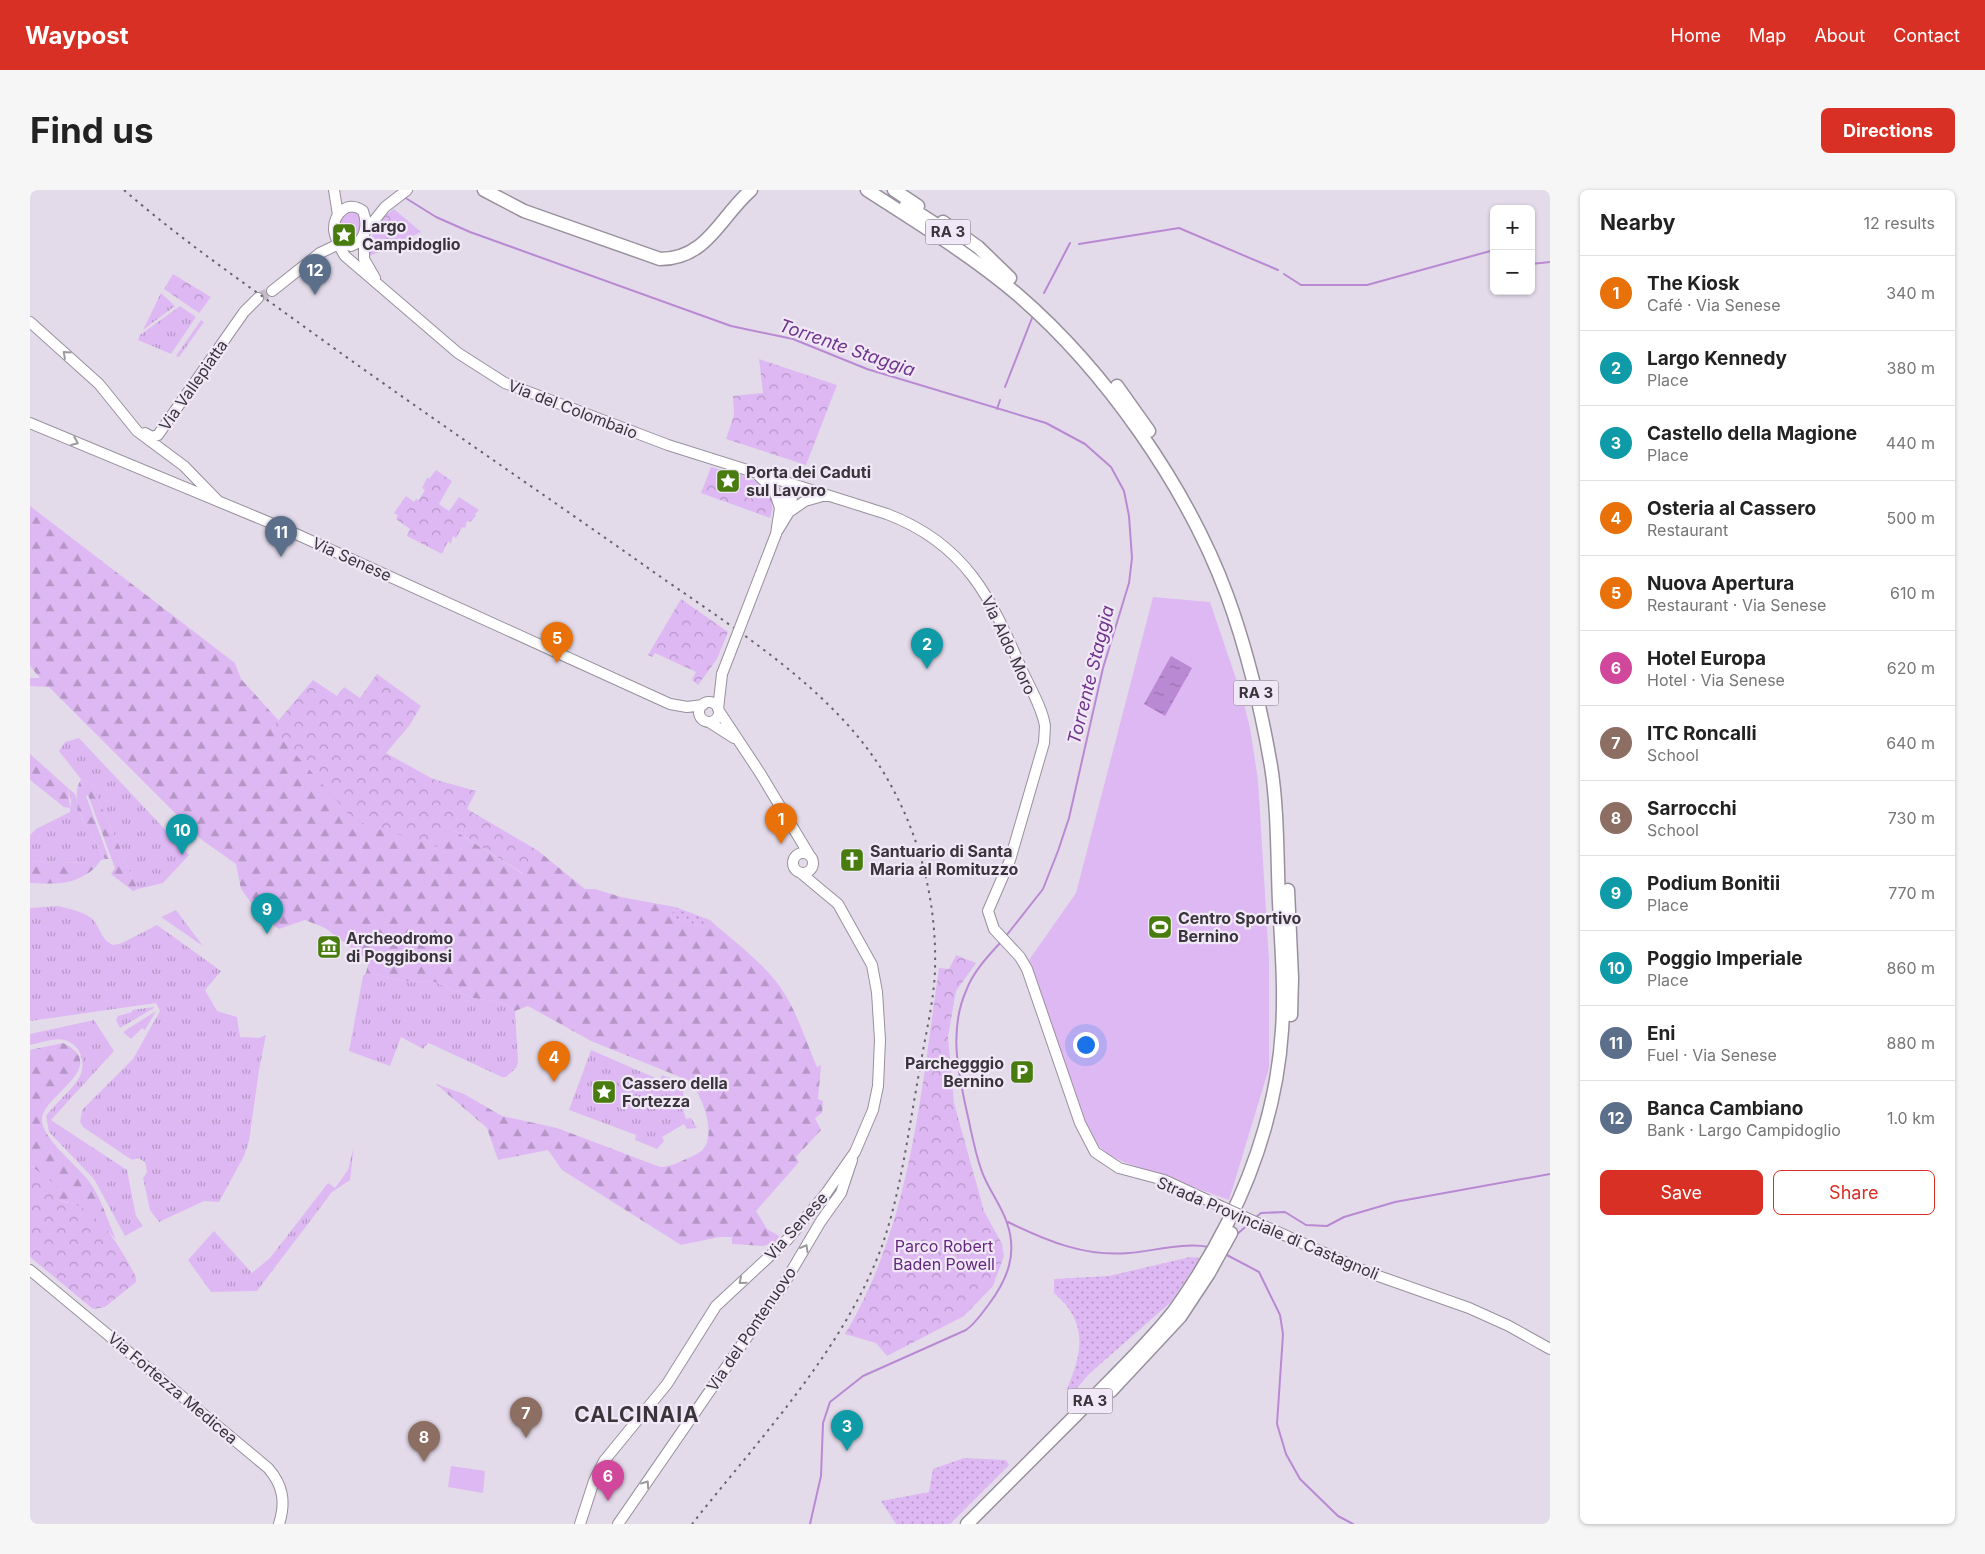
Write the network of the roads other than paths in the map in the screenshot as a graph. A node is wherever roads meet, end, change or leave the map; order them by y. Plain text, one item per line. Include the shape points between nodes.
1 (334, 190) edge
2 (407, 190) edge
3 (484, 190) edge
4 (751, 190) edge
5 (856, 190) edge
6 (867, 190) edge
7 (882, 190) edge
8 (894, 190) edge
9 (494, 194) edge
10 (742, 196) edge
11 (385, 206) junction
12 (363, 211) junction
13 (338, 215) junction
14 (334, 231) junction
15 (365, 233) junction
16 (341, 243) junction
17 (320, 253) junction
18 (964, 253) junction
19 (1010, 278) junction
20 (379, 283) junction
21 (272, 291) tunnel mouth
22 (258, 298) tunnel mouth
23 (30, 322) edge
24 (101, 387) junction
25 (30, 423) edge
26 (184, 466) junction
27 (754, 472) junction
28 (794, 484) junction
29 (178, 485) junction
30 (828, 495) junction
31 (218, 501) junction
32 (785, 510) junction
33 (722, 674) junction
34 (670, 704) junction
35 (705, 704) junction
36 (718, 710) junction
37 (706, 721) junction
38 (741, 743) junction
39 (796, 831) junction
40 (798, 854) junction
41 (810, 856) junction
42 (812, 868) junction
43 (802, 874) junction
44 (827, 893) junction
45 (988, 911) joint
46 (855, 1152) junction
47 (828, 1190) junction
48 (839, 1196) junction
49 (1231, 1225) junction
50 (30, 1270) edge
51 (1205, 1271) junction
52 (1550, 1349) edge
53 (280, 1524) edge
54 (580, 1524) edge
55 (618, 1524) edge
56 (968, 1524) edge
57 (978, 1524) edge

1 - 13 main road
2 - 11 main road
3 - 9 highway
4 - 10 highway
5 - 18 highway via 930,237
6 - 18 highway, RA 3
7 - 19 highway, RA 3
8 - 19 highway via 969,240
9 - 10 highway via 524,211 660,259 680,257 696,250
11 - 12 main road
11 - 15 main road
12 - 13 main road via 351,206
12 - 15 main road
13 - 14 main road
14 - 16 main road
14 - 17 main road
15 - 16 main road via 353,245
15 - 20 main road via 364,260
16 - 17 main road
16 - 20 main road via 345,256
17 - 21 main road
18 - 49 highway, RA 3 via 1018,295 1068,342 1144,438 1211,555 1244,642 1271,769 1283,978 1282,1029 1277,1075 1261,1140
19 - 49 highway, RA 3 via 1083,345 1131,405 1163,453 1200,516 1225,570 1252,641 1266,698 1279,768 1285,838 1292,978 1290,1030 1284,1079 1268,1144
20 - 27 main road, Via del Colombaio via 458,353 505,383 628,431
22 - 24 main road, Via Vallepiatta via 244,312 158,435 153,437 136,425 114,397
24 -> 23 main road
24 - 26 main road via 135,429
25 -> 29 main road, Via Senese
26 - 29 main road via 190,482
26 - 31 main road
27 - 28 main road, Via del Colombaio
27 - 32 main road via 774,490
28 - 30 main road, Via Aldo Moro
28 - 32 main road
29 - 31 main road, Via Senese
30 - 32 main road
30 - 45 main road, Via Aldo Moro via 907,522 928,534 959,560 993,606 1043,718 1045,735 1039,759 1010,860
31 - 34 main road, Via Senese via 365,564
32 - 33 main road, bridge
33 - 35 main road
33 - 36 main road
34 - 35 main road, Via Senese via 684,707
34 - 37 main road, Via Senese
35 - 36 main road via 715,705
35 - 37 main road via 699,712
36 - 37 main road via 715,720
36 - 38 main road, Via Senese
37 - 38 main road, Via Senese
38 - 39 main road, Via Senese
39 - 40 main road, Via Senese
39 - 41 main road, Via Senese
40 - 41 main road
40 - 43 main road, Via Senese via 792,865
41 - 42 main road, Via Senese
42 - 43 main road
42 - 44 main road, Via Senese
43 - 44 main road, Via Senese
44 - 46 main road, Via Senese via 842,910 870,960 879,1010 880,1050 875,1104
45 - 52 main road, Strada Provinciale di Castagnoli, bridge via 995,931 1023,961 1032,981 1080,1123 1095,1152 1119,1168 1164,1180 1366,1272 1468,1308
46 - 47 main road, Via Senese
46 - 48 main road, Via del Pontenuovo
47 - 48 main road via 836,1189
47 -> 54 main road, Via Senese via 788,1239 727,1294 706,1320 664,1388 601,1466
55 -> 48 main road, Via del Pontenuovo via 772,1302
49 - 51 highway, RA 3
50 - 53 main road, Via Fortezza Medicea via 268,1468 283,1493
51 - 56 highway, RA 3 via 1123,1367
51 - 57 highway, RA 3 via 1180,1317 1131,1372

